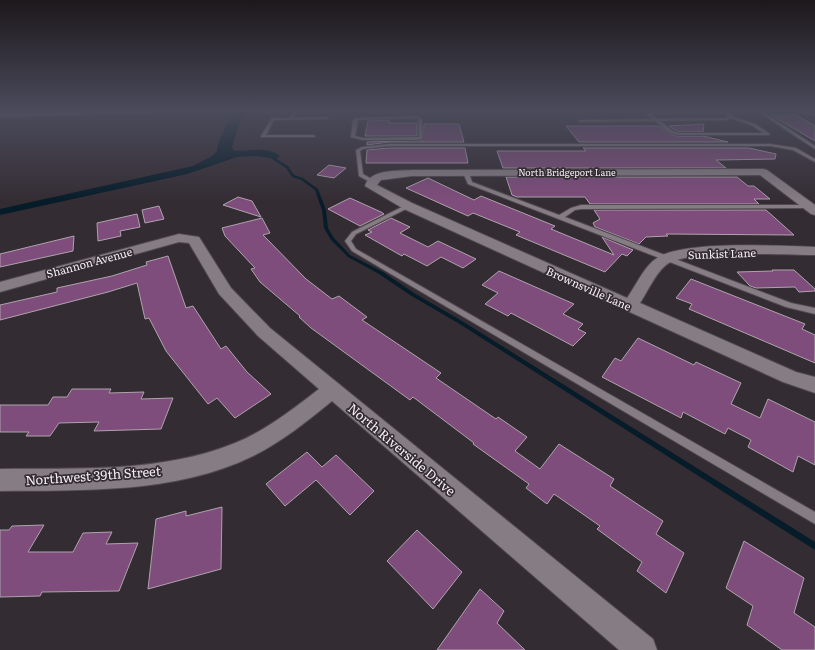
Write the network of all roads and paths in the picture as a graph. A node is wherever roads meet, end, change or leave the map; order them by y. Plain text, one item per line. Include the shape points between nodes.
1 (805, 141) edge
2 (815, 148) edge
3 (815, 161) edge
4 (466, 173) junction
5 (372, 181) junction
6 (408, 206) junction
7 (812, 209) edge
8 (558, 218) junction
9 (179, 238) joint
10 (815, 251) edge
11 (666, 260) junction
12 (0, 287) edge
13 (630, 306) junction
14 (815, 311) edge
15 (815, 385) edge
16 (332, 390) junction
17 (0, 480) edge
18 (815, 518) edge
19 (642, 650) edge

1 - 2 lane
3 - 5 lane via 794,149 770,145 389,145 362,148 358,151 361,175
4 - 5 street, North Bridgeport Lane via 412,173 378,177
4 - 7 street, North Bridgeport Lane via 763,172
4 - 8 lane via 470,183
5 - 6 street, Brownsville Lane via 371,186
6 - 13 street, Brownsville Lane
6 - 18 lane via 354,233 348,241 354,250
7 - 8 lane via 581,207
8 - 11 lane
9 - 12 street, Shannon Avenue
9 - 16 street, North Riverside Drive via 194,240 225,291 264,332
10 - 11 street, Sunkist Lane via 679,254
11 - 13 street, Sunkist Lane
11 - 14 lane via 789,305
13 - 15 street, Brownsville Lane via 790,377
16 - 17 street, Northwest 39th Street via 289,423 243,450 194,466 140,475
16 - 19 street, North Riverside Drive

